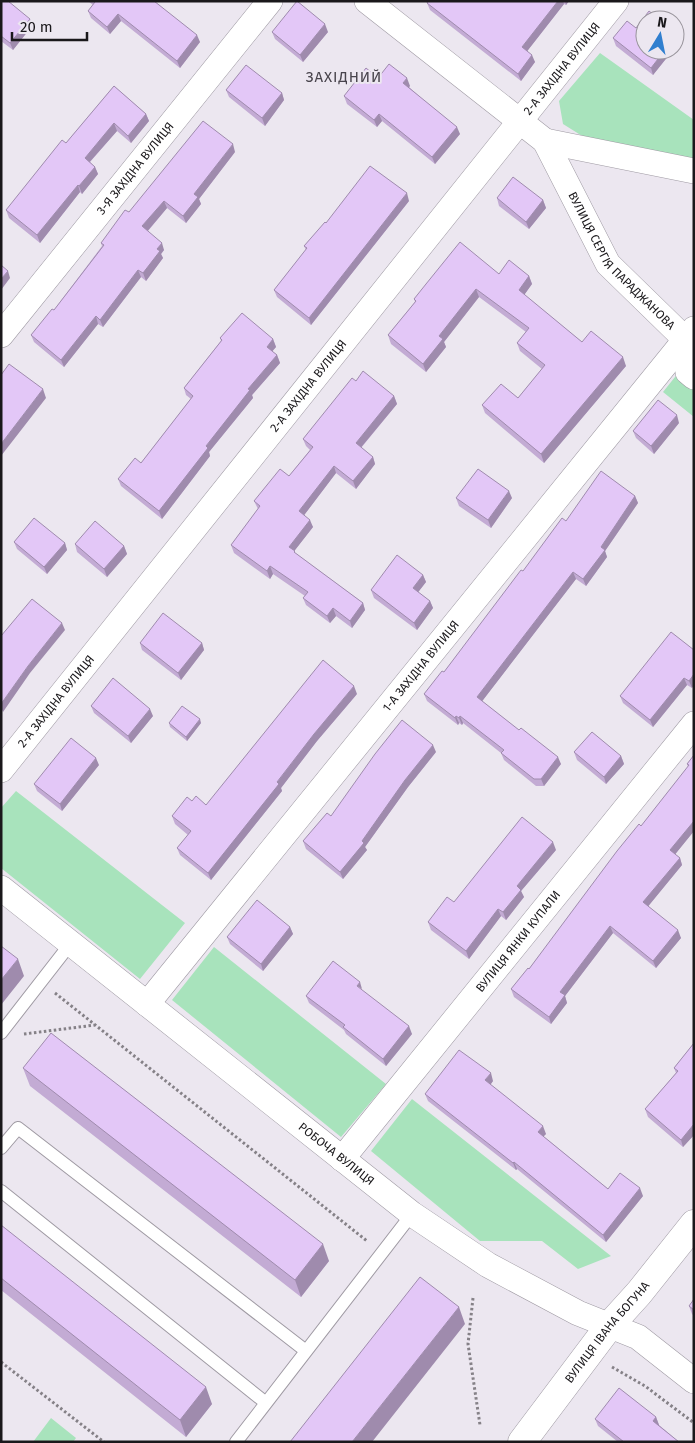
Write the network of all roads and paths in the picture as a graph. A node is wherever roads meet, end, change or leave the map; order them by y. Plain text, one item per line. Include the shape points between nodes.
1 (270, 1) edge
2 (367, 1) edge
3 (616, 1) edge
4 (520, 121) junction
5 (545, 141) junction
6 (694, 171) edge
7 (689, 334) edge
8 (1, 336) edge
9 (694, 377) edge
10 (694, 724) edge
11 (1, 770) edge
12 (1, 888) edge
13 (70, 943) junction
14 (40, 982) junction
15 (147, 1004) junction
16 (95, 1025) junction
17 (1, 1033) edge
18 (20, 1035) dead end
19 (1, 1148) edge
20 (342, 1159) junction
21 (1, 1191) edge
22 (412, 1214) junction
23 (694, 1224) edge
24 (382, 1252) junction
25 (473, 1298) dead end
26 (610, 1324) junction
27 (306, 1351) junction
28 (1, 1362) edge
29 (612, 1367) dead end
30 (694, 1381) edge
31 (266, 1402) junction
32 (694, 1423) edge
33 (480, 1425) dead end
34 (104, 1442) edge
35 (236, 1442) edge
36 (522, 1442) edge

1 - 8 street, 3-Я ЗАХІДНА ВУЛИЦЯ
2 - 4 street, ВУЛИЦЯ СЕРГІЯ ПАРАДЖАНОВА
3 - 4 street, 2-А ЗАХІДНА ВУЛИЦЯ
4 - 5 street, ВУЛИЦЯ СЕРГІЯ ПАРАДЖАНОВА
4 - 11 street, 2-А ЗАХІДНА ВУЛИЦЯ
5 - 6 street, ВУЛИЦЯ СЕРГІЯ ПАРАДЖАНОВА
5 - 7 street, ВУЛИЦЯ СЕРГІЯ ПАРАДЖАНОВА via 608,264
7 - 9 street, ВУЛИЦЯ СЕРГІЯ ПАРАДЖАНОВА via 688,372
7 - 15 street, 1-А ЗАХІДНА ВУЛИЦЯ
10 - 20 street, ВУЛИЦЯ ЯНКИ КУПАЛИ
12 - 13 street, РОБОЧА ВУЛИЦЯ
13 - 14 lane
13 - 15 street, РОБОЧА ВУЛИЦЯ
14 - 16 path
14 - 17 lane
15 - 20 street, РОБОЧА ВУЛИЦЯ
16 - 18 path
16 - 24 path
19 - 27 lane via 18,1128
20 - 22 street, РОБОЧА ВУЛИЦЯ
21 - 31 lane
22 - 24 lane
22 - 26 street, РОБОЧА ВУЛИЦЯ via 488,1265 578,1313
23 - 26 street, ВУЛИЦЯ ІВАНА БОГУНА
24 - 27 lane
25 - 33 path via 468,1344
26 - 30 street, РОБОЧА ВУЛИЦЯ via 638,1336
26 - 36 street, ВУЛИЦЯ ІВАНА БОГУНА
27 - 31 lane
28 - 34 path
29 - 32 path via 645,1386
31 - 35 lane

